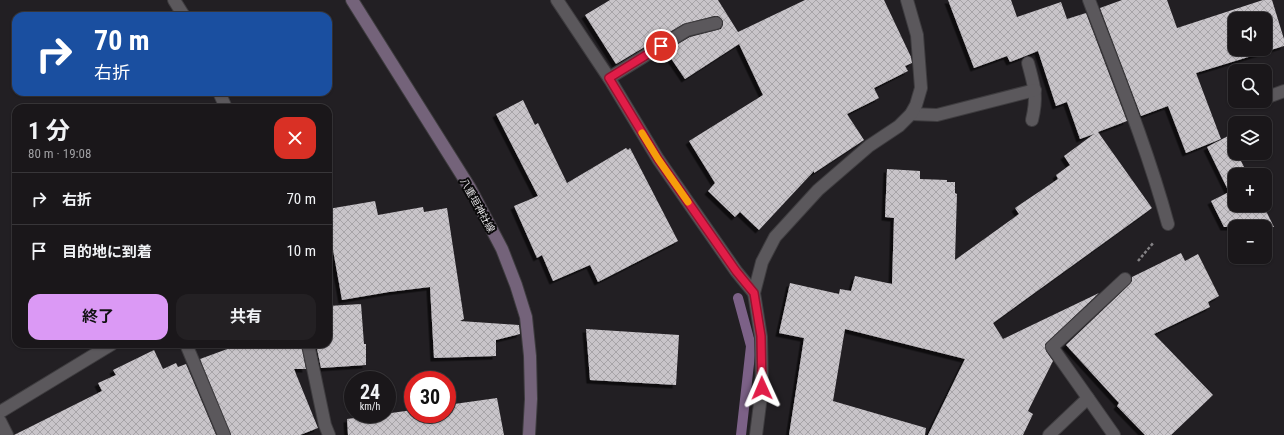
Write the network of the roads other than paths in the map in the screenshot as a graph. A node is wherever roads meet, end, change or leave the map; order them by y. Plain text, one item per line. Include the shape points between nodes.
1 (174, 0) edge
2 (352, 0) edge
3 (557, 0) edge
4 (906, 0) edge
5 (1089, 0) edge
6 (182, 12) edge
7 (716, 23) dead end
8 (1028, 63) dead end
9 (609, 78) junction
10 (1035, 90) junction
11 (1284, 91) edge
12 (1272, 96) edge
13 (911, 114) junction
14 (1032, 120) dead end
15 (1168, 224) road end
16 (1124, 279) road end
17 (754, 293) junction
18 (105, 348) edge
19 (188, 348) edge
20 (309, 348) edge
21 (1088, 398) junction
22 (0, 412) edge
23 (0, 421) edge
24 (7, 435) edge
25 (224, 435) edge
26 (328, 435) edge
27 (529, 435) edge
28 (756, 435) edge
29 (1049, 435) edge
30 (1114, 435) edge

1 - 6 street
2 - 27 main road, 八重垣神社線 via 470,188 502,248 526,317 530,356
3 - 9 street
4 - 13 street via 917,35 921,88
5 - 15 street via 1154,173
7 - 9 street via 687,30
8 - 10 street
9 - 17 street via 658,159
10 - 13 street via 937,115
10 - 14 street
11 - 12 street
13 - 17 street via 818,190 775,237 762,262
16 - 21 street via 1052,347
17 - 28 street via 761,336 762,381
18 - 22 street
19 - 25 street
20 - 26 street
21 - 29 street
21 - 30 street
23 - 24 street

